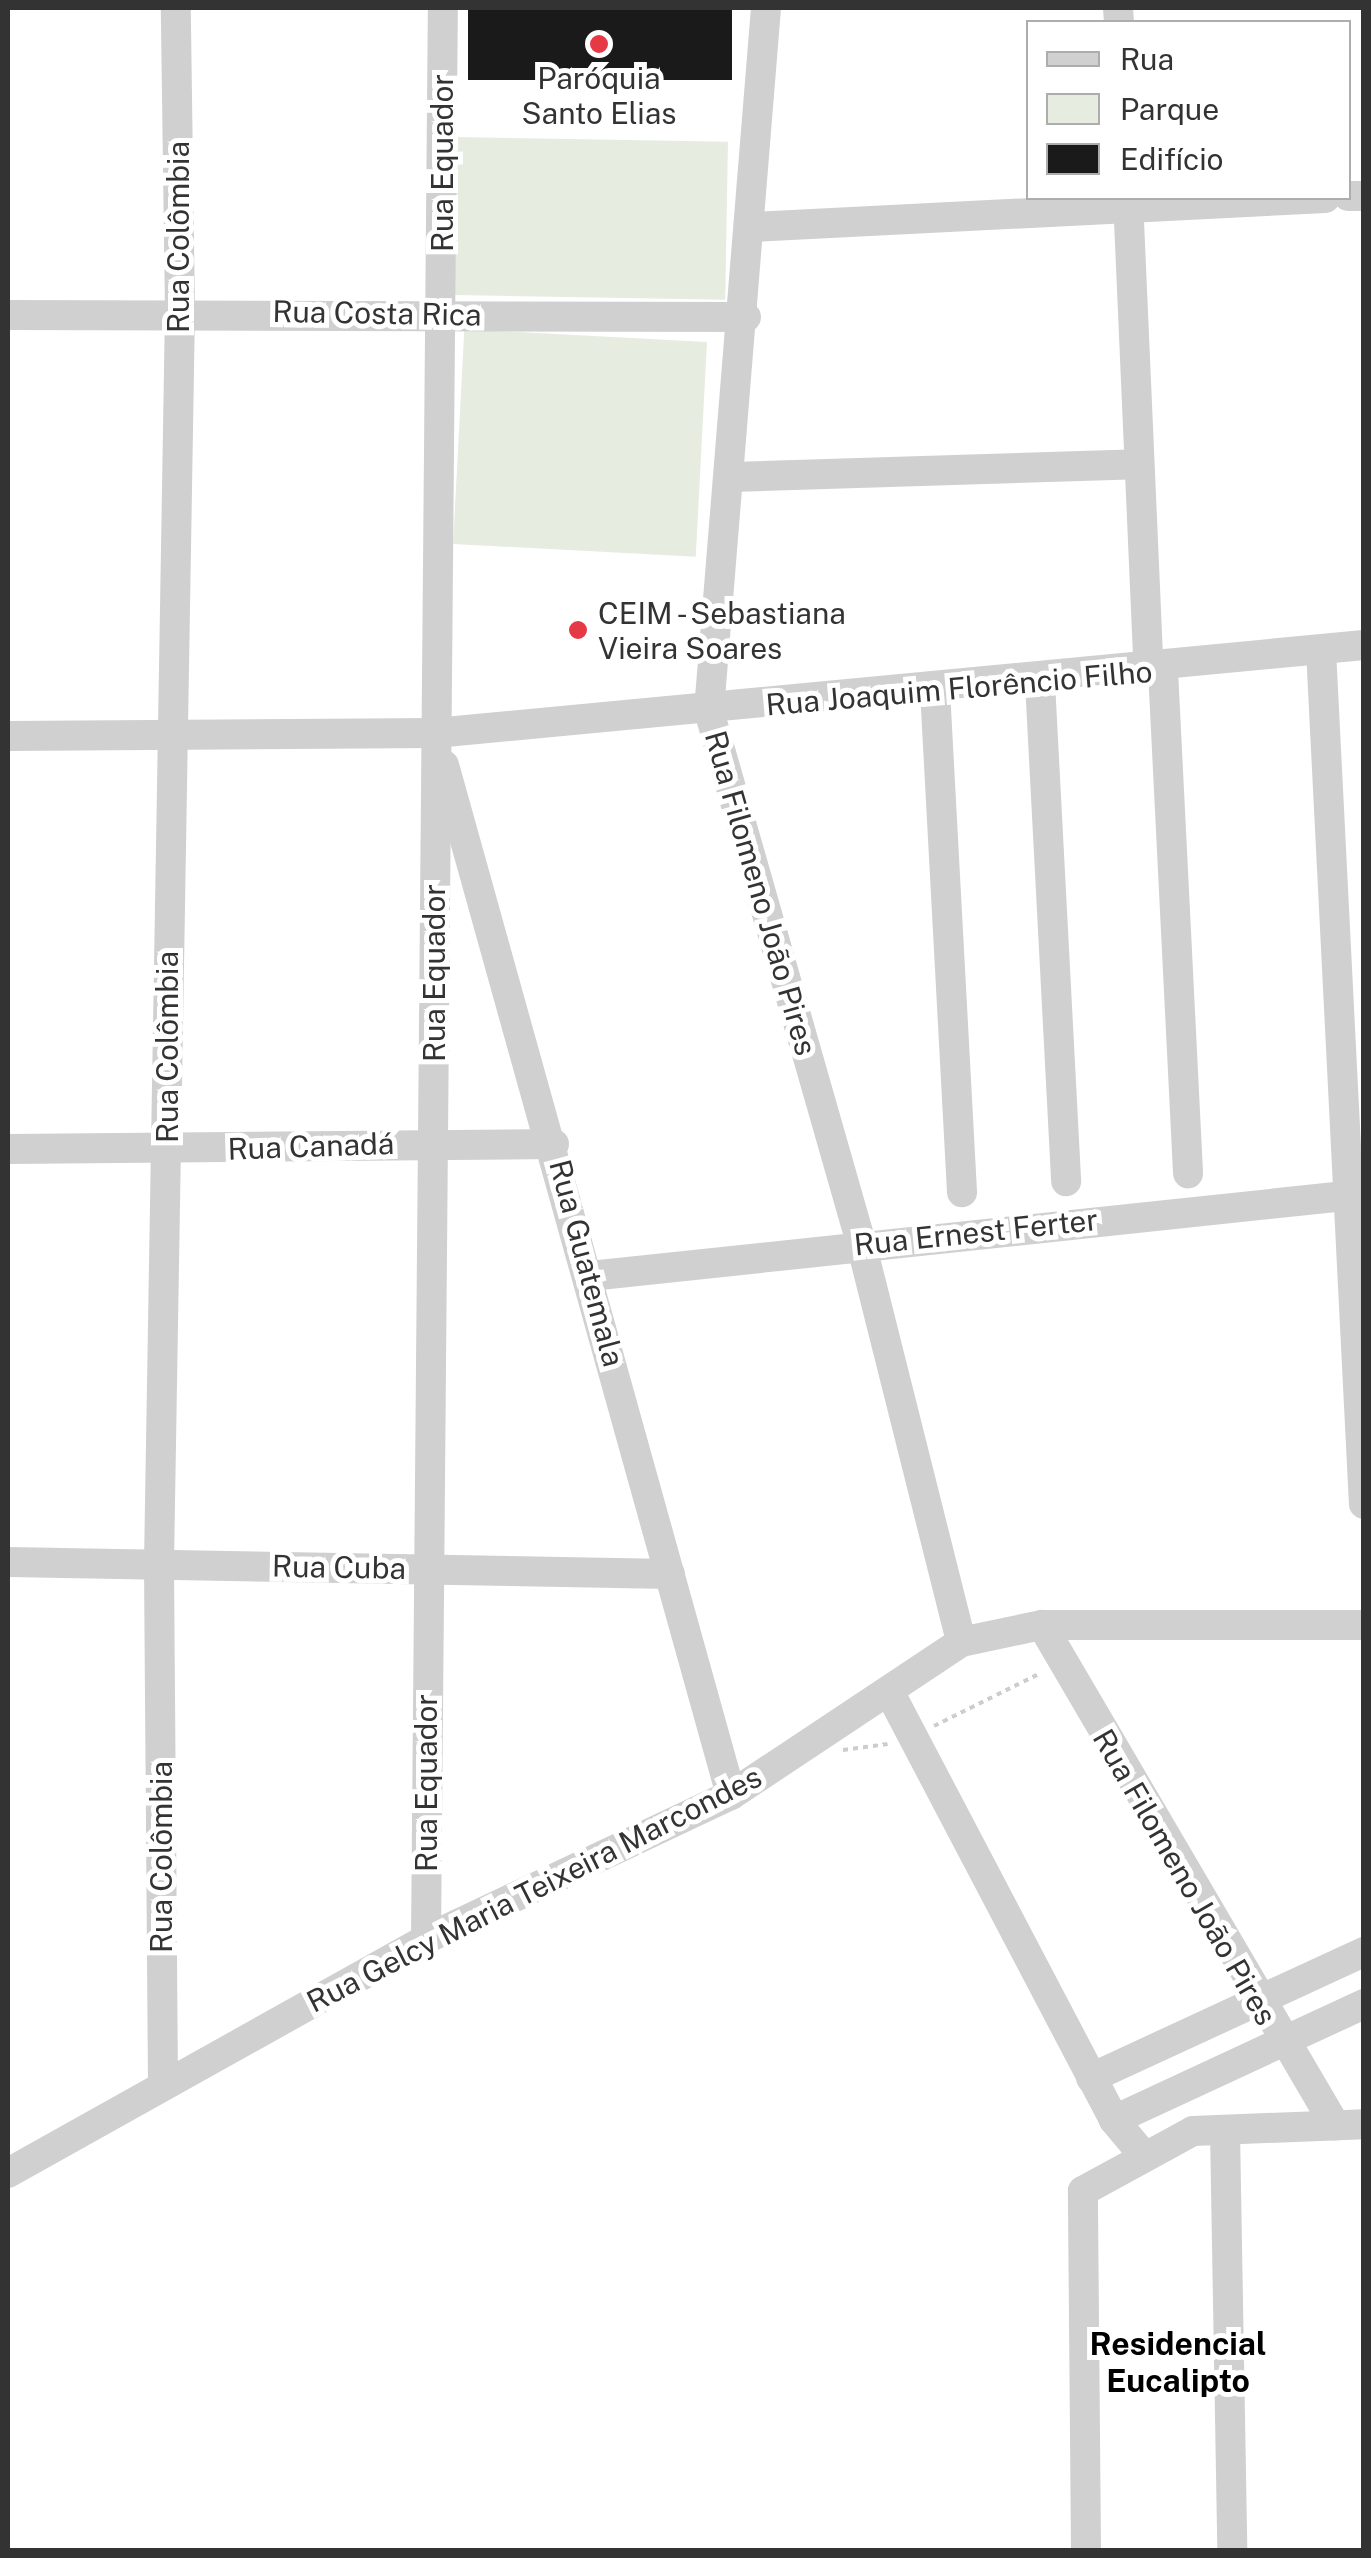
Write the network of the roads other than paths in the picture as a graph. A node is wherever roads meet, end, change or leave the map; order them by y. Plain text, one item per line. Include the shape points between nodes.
1 (176, 8) edge
2 (442, 8) edge
3 (766, 8) edge
4 (1226, 200) edge
5 (1128, 202) edge
6 (752, 227) junction
7 (180, 311) junction
8 (441, 313) junction
9 (8, 315) edge
10 (746, 317) junction
11 (1138, 464) junction
12 (734, 477) junction
13 (1364, 645) edge
14 (1321, 650) junction
15 (1156, 671) junction
16 (1040, 682) junction
17 (935, 690) junction
18 (709, 711) junction
19 (435, 734) junction
20 (8, 736) edge
21 (170, 736) junction
22 (434, 1142) junction
23 (554, 1144) junction
24 (8, 1149) edge
25 (166, 1150) junction
26 (1188, 1174) dead end
27 (1066, 1180) dead end
28 (962, 1192) dead end
29 (1355, 1195) edge
30 (861, 1243) junction
31 (590, 1276) junction
32 (1364, 1504) edge
33 (8, 1562) edge
34 (159, 1563) junction
35 (426, 1569) junction
36 (670, 1574) junction
37 (1042, 1625) junction
38 (1364, 1625) edge
39 (961, 1642) junction
40 (890, 1693) junction
41 (731, 1795) junction
42 (426, 1939) junction
43 (1364, 1952) edge
44 (1256, 2004) junction
45 (1364, 2004) edge
46 (1282, 2044) junction
47 (1091, 2078) junction
48 (163, 2086) junction
49 (1114, 2120) junction
50 (1349, 2124) edge
51 (1225, 2130) junction
52 (1145, 2158) junction
53 (8, 2174) edge
54 (1086, 2550) edge
55 (1232, 2550) edge

1 - 7 street, Rua Colômbia
2 - 8 street, Rua Equador
3 - 6 street, Rua Filomeno João Pires
4 - 5 street
5 - 6 street
5 - 11 street
6 - 10 street, Rua Filomeno João Pires
7 - 8 street, Rua Costa Rica
7 - 9 street, Rua Costa Rica
7 - 21 street, Rua Colômbia
8 - 10 street, Rua Costa Rica
8 - 19 street, Rua Equador
10 - 12 street, Rua Filomeno João Pires
11 - 12 street
11 - 15 street
12 - 18 street, Rua Filomeno João Pires
13 - 14 street, Rua Joaquim Florêncio Filho
14 - 15 street, Rua Joaquim Florêncio Filho
14 - 29 street
15 - 16 street, Rua Joaquim Florêncio Filho
15 - 26 street
16 - 17 street, Rua Joaquim Florêncio Filho
16 - 27 street
17 - 18 street, Rua Joaquim Florêncio Filho
17 - 28 street
18 - 19 street, Rua Joaquim Florêncio Filho
18 - 30 street, Rua Filomeno João Pires
19 - 21 street, Rua Joaquim Florêncio Filho
19 - 22 street, Rua Equador
19 - 23 street, Rua Guatemala
20 - 21 street, Rua Joaquim Florêncio Filho
21 - 25 street, Rua Colômbia
22 - 23 street, Rua Canadá
22 - 25 street, Rua Canadá
22 - 35 street, Rua Equador
23 - 31 street, Rua Guatemala
24 - 25 street, Rua Canadá
25 - 34 street, Rua Colômbia
29 - 30 street, Rua Ernest Ferter
29 - 32 street
30 - 31 street, Rua Ernest Ferter
30 - 39 street, Rua Filomeno João Pires
31 - 36 street, Rua Guatemala
33 - 34 street, Rua Cuba
34 - 35 street, Rua Cuba
34 - 48 street, Rua Colômbia
35 - 36 street, Rua Cuba
35 - 42 street, Rua Equador
36 - 41 street, Rua Guatemala
37 - 38 street, Rua Gelcy Maria Teixeira Marcondes
37 - 39 street, Rua Gelcy Maria Teixeira Marcondes
37 - 44 street, Rua Filomeno João Pires
39 - 40 street, Rua Gelcy Maria Teixeira Marcondes
40 - 41 street, Rua Gelcy Maria Teixeira Marcondes
40 - 47 street
41 - 42 street, Rua Gelcy Maria Teixeira Marcondes
42 - 48 street, Rua Gelcy Maria Teixeira Marcondes
43 - 44 street
44 - 46 street, Rua Filomeno João Pires
44 - 47 street
45 - 46 street
46 - 49 street
46 - 50 street, Rua Filomeno João Pires
47 - 49 street
48 - 53 street, Rua Gelcy Maria Teixeira Marcondes
49 - 52 street
50 - 51 street
51 - 52 street via 1194,2132
51 - 55 street
52 - 54 street via 1083,2191

